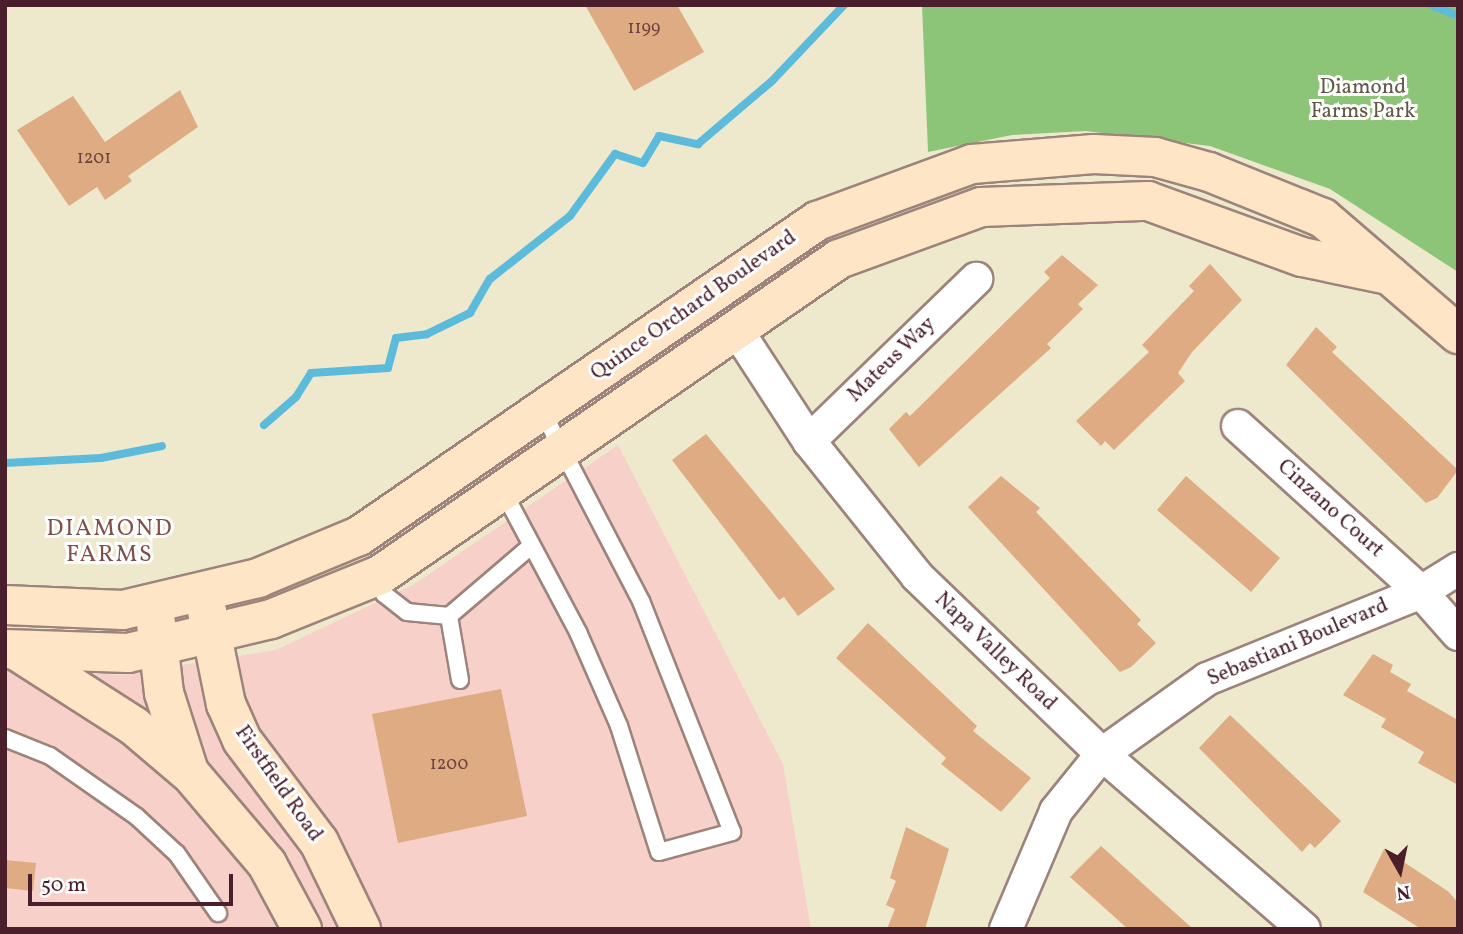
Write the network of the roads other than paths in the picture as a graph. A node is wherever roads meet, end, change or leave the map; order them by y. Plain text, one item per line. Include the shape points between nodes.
1 (1397, 277) junction
2 (976, 279) dead end
3 (736, 329) junction
4 (1458, 334) edge
5 (542, 411) junction
6 (1238, 426) dead end
7 (809, 441) junction
8 (561, 450) junction
9 (503, 491) junction
10 (531, 547) junction
11 (1458, 569) edge
12 (376, 576) junction
13 (204, 592) junction
14 (1421, 592) junction
15 (151, 603) junction
16 (5, 605) edge
17 (449, 616) junction
18 (1458, 634) edge
19 (212, 635) junction
20 (161, 646) junction
21 (10, 650) edge
22 (460, 680) dead end
23 (5, 738) edge
24 (1101, 754) junction
25 (188, 772) junction
26 (218, 913) dead end
27 (302, 929) edge
28 (361, 929) edge
29 (1006, 929) edge
30 (1304, 929) edge

1 - 3 street, Quince Orchard Boulevard via 1302,257 1148,201 1025,200 981,206 887,237 839,259
1 - 4 street, Quince Orchard Boulevard
1 - 5 street, Quince Orchard Boulevard via 1323,218 1155,158 1094,154 972,164 817,221
2 - 7 street, Mateus Way
3 - 7 street, Napa Valley Road
3 - 8 street, Quince Orchard Boulevard
5 - 8 lane
5 - 13 street, Quince Orchard Boulevard via 359,536
6 - 14 street, Cinzano Court
7 - 24 street, Napa Valley Road via 917,576
8 - 9 street, Quince Orchard Boulevard
8 - 10 lane via 641,601 732,832 659,852 619,726
9 - 10 lane
9 - 12 street, Quince Orchard Boulevard
10 - 17 lane
11 - 14 street, Sebastiani Boulevard
12 - 17 lane via 384,594 407,612
12 - 19 street, Quince Orchard Boulevard via 271,620
13 - 15 street, Quince Orchard Boulevard
13 - 19 street, Firstfield Road
14 - 18 street, Cinzano Court
14 - 24 street, Sebastiani Boulevard via 1207,679
15 - 16 street, Quince Orchard Boulevard via 123,610
15 - 20 street
17 - 22 lane
19 - 20 street, Quince Orchard Boulevard
19 - 28 street, Firstfield Road via 226,704 242,740 319,842
20 - 21 street, Quince Orchard Boulevard via 128,653
20 - 25 street via 164,693
21 - 25 street via 123,718
23 - 26 lane via 50,756 137,817 177,853
24 - 29 street, Sebastiani Boulevard via 1056,811
24 - 30 street, Napa Valley Road
25 - 27 street via 267,864

